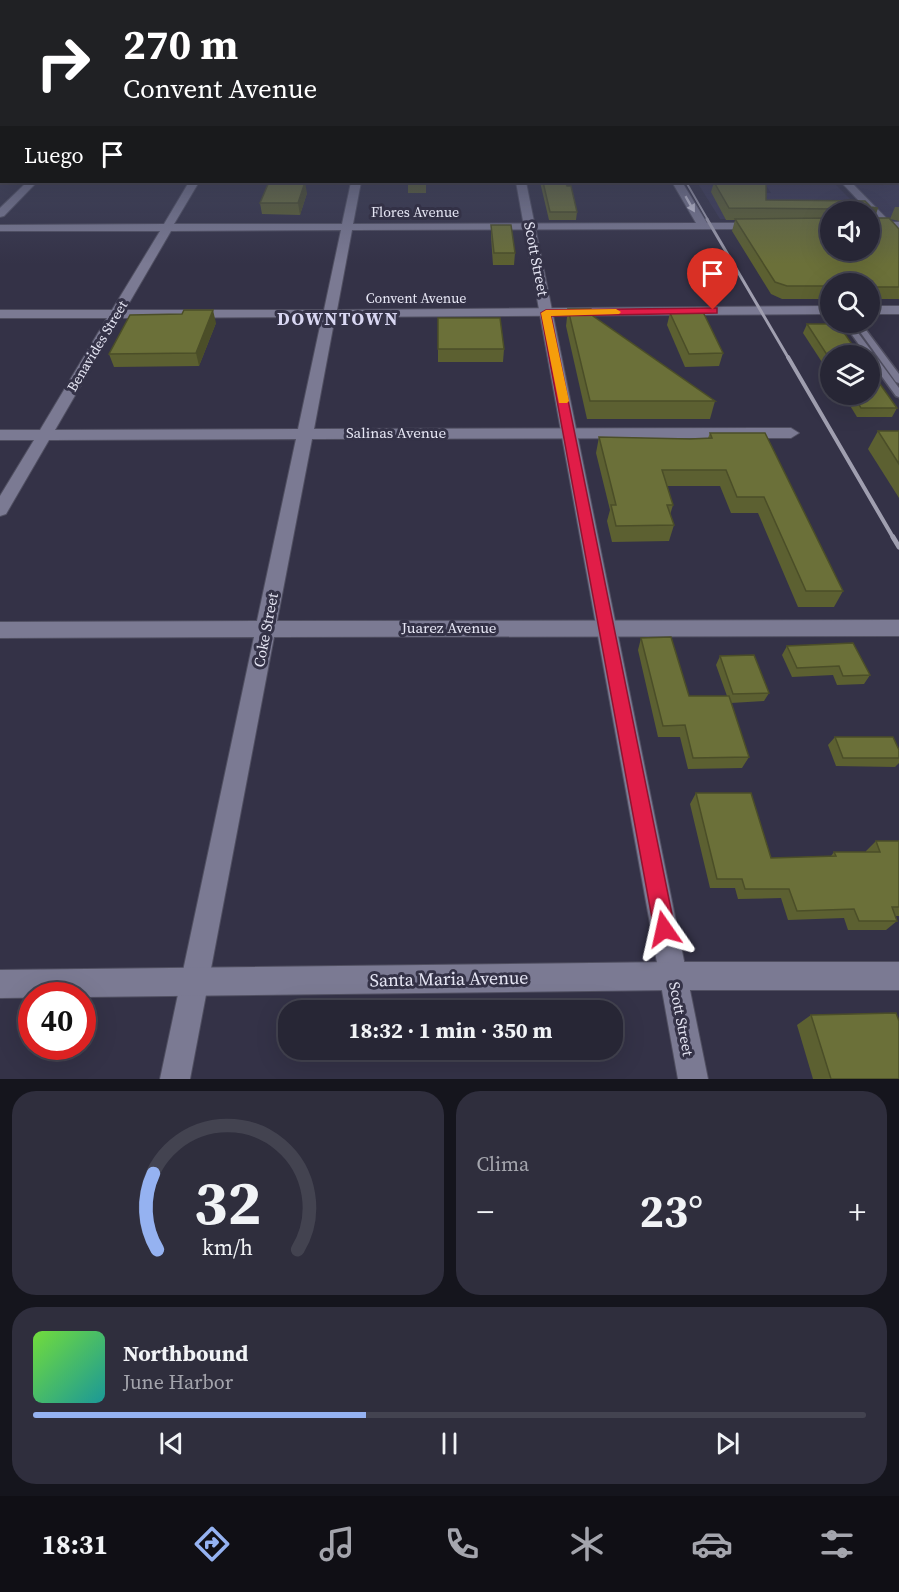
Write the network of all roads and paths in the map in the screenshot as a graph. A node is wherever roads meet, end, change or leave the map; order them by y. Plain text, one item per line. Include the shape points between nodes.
1 (31, 183) edge
2 (193, 183) edge
3 (357, 183) edge
4 (521, 183) edge
5 (678, 183) edge
6 (847, 183) edge
7 (0, 214) edge
8 (771, 225) edge
9 (893, 225) edge
10 (530, 226) junction
11 (703, 226) junction
12 (347, 227) junction
13 (0, 228) edge
14 (167, 228) junction
15 (899, 237) edge
16 (820, 310) edge
17 (880, 310) edge
18 (899, 310) edge
19 (116, 313) junction
20 (330, 313) junction
21 (546, 313) junction
22 (0, 314) edge
23 (854, 333) edge
24 (865, 333) edge
25 (872, 333) edge
26 (899, 368) edge
27 (899, 380) edge
28 (899, 394) edge
29 (569, 432) junction
30 (305, 433) junction
31 (791, 433) dead end
32 (0, 435) edge
33 (45, 435) junction
34 (0, 510) edge
35 (607, 628) junction
36 (899, 628) edge
37 (266, 629) junction
38 (0, 630) edge
39 (673, 976) junction
40 (899, 976) edge
41 (194, 982) junction
42 (0, 984) edge
43 (175, 1079) edge
44 (693, 1079) edge

1 - 7 street
2 - 14 street, Benavides Street
3 - 12 street, Coke Street
4 - 10 street, Scott Street
5 -> 11 street
6 - 9 street
8 - 11 street, Flores Avenue
9 - 15 street
10 - 11 street, Flores Avenue
10 - 12 street, Flores Avenue
10 - 21 street, Scott Street
12 - 14 street, Flores Avenue
12 - 20 street, Coke Street
13 - 14 street, Flores Avenue
14 - 19 street, Benavides Street
16 - 21 street, Convent Avenue
17 - 18 street
19 - 20 street, Convent Avenue
19 - 22 street, Convent Avenue
19 - 33 street, Benavides Street
20 - 21 street, Convent Avenue
20 - 30 street, Coke Street
21 - 29 street, Scott Street
23 - 28 lane
24 - 27 lane
25 - 26 lane
29 - 30 street, Salinas Avenue
29 - 31 street, Salinas Avenue
29 - 35 street, Scott Street
30 - 33 street, Salinas Avenue
30 - 37 street, Coke Street
32 - 33 street, Salinas Avenue
33 - 34 street, Benavides Street
35 - 36 street, Juarez Avenue
35 - 37 street, Juarez Avenue
35 - 39 street, Scott Street
37 - 38 street, Juarez Avenue
37 - 41 street, Coke Street
39 - 40 street, Santa Maria Avenue
39 - 41 street, Santa Maria Avenue
39 - 44 street, Scott Street
41 - 42 street, Santa Maria Avenue
41 - 43 street, Coke Street

